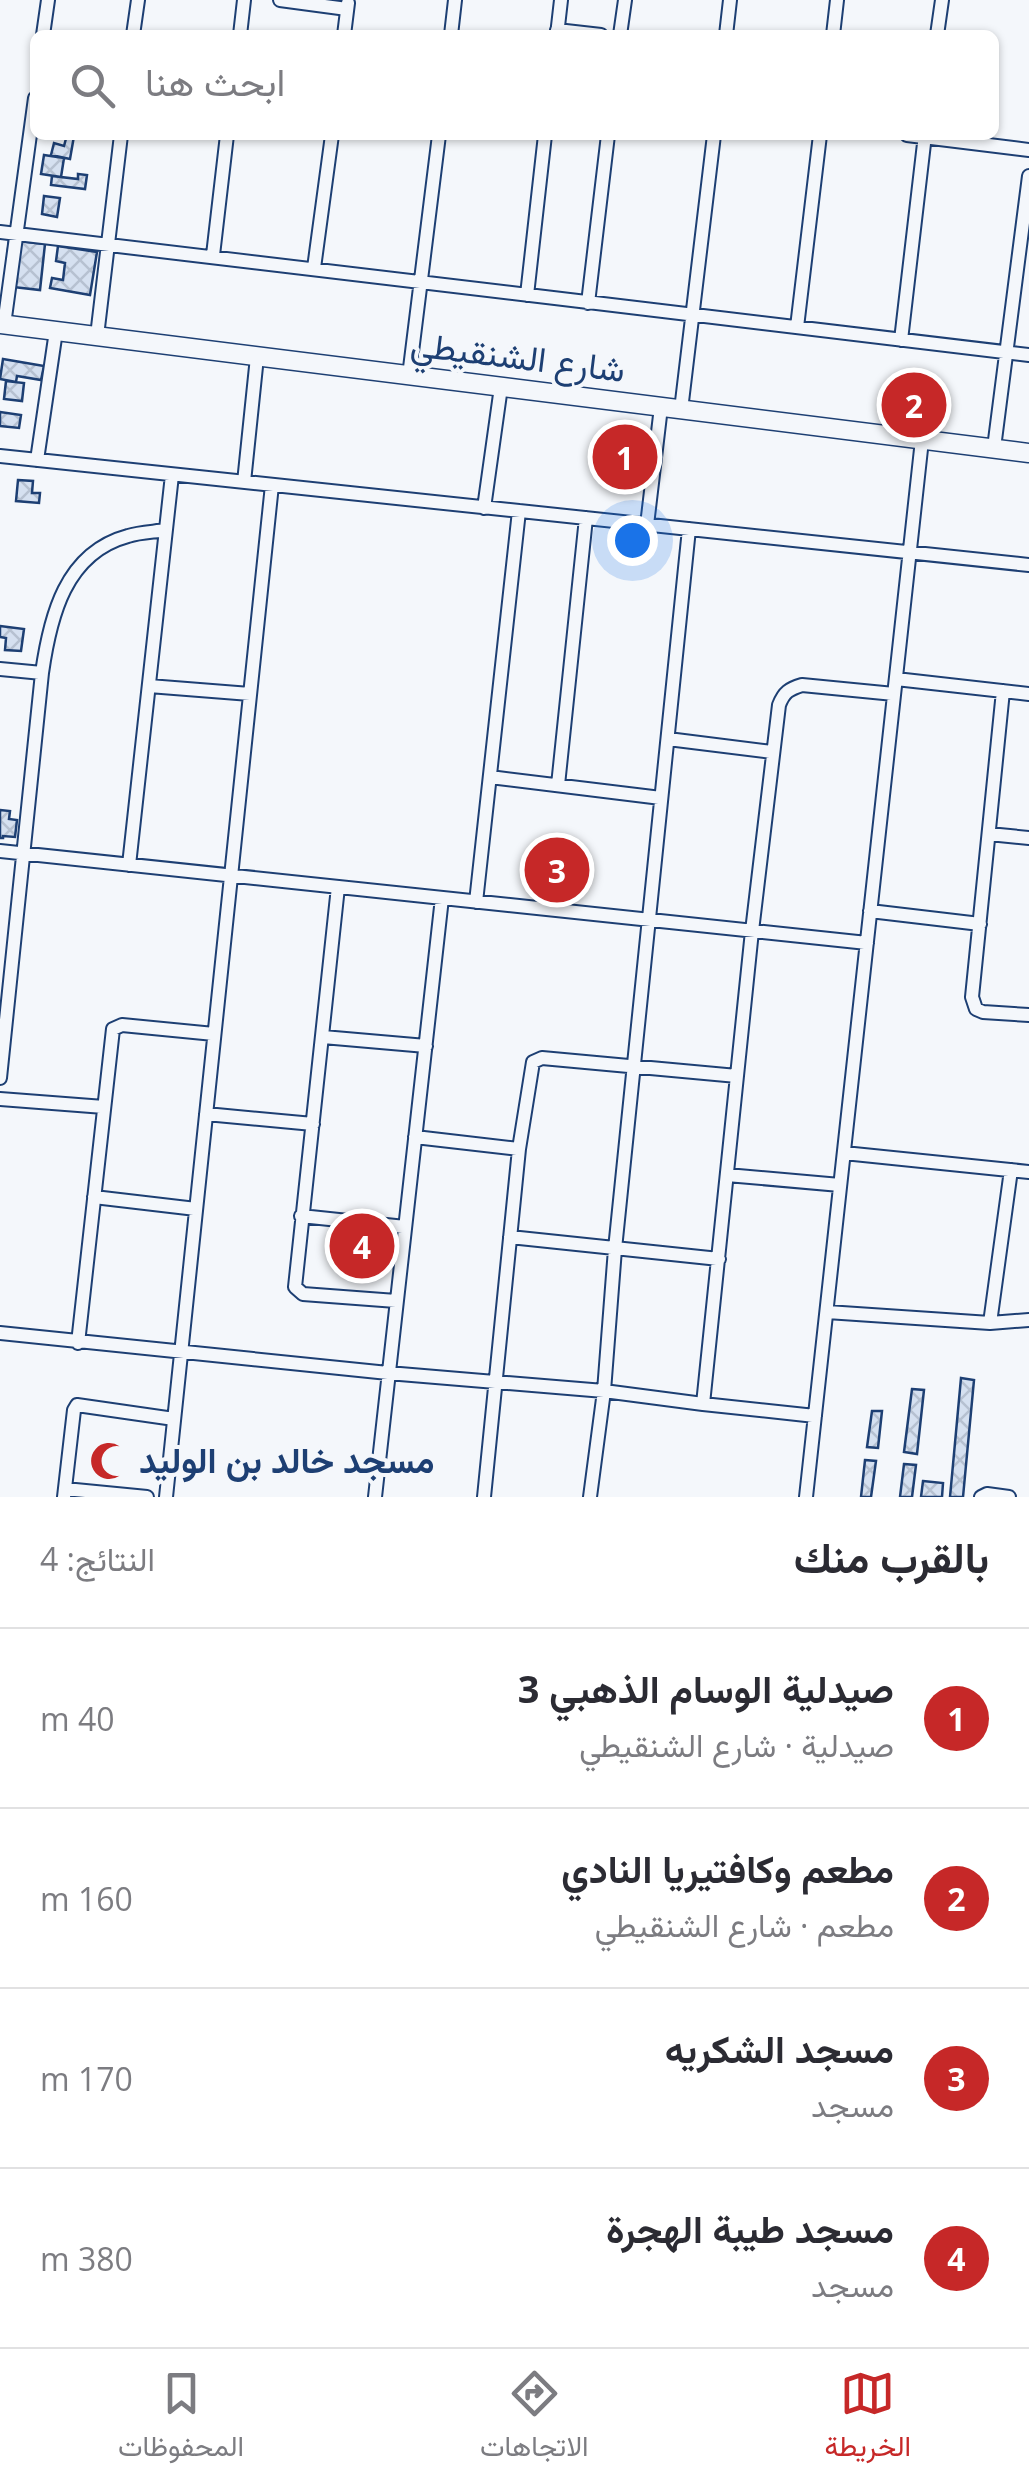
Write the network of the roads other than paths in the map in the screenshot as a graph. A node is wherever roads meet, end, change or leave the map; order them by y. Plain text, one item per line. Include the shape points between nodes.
1 (48, 0) edge
2 (138, 0) edge
3 (244, 0) edge
4 (280, 0) edge
5 (455, 0) edge
6 (561, 0) edge
7 (625, 0) edge
8 (730, 0) edge
9 (837, 0) edge
10 (942, 0) edge
11 (348, 4) edge
12 (45, 30) edge
13 (134, 30) edge
14 (241, 30) edge
15 (345, 30) edge
16 (452, 30) edge
17 (557, 30) edge
18 (621, 30) edge
19 (727, 30) edge
20 (834, 30) edge
21 (939, 30) edge
22 (30, 136) edge
23 (121, 140) edge
24 (226, 140) edge
25 (331, 140) edge
26 (438, 140) edge
27 (543, 140) edge
28 (607, 140) edge
29 (713, 140) edge
30 (819, 140) edge
31 (925, 140) edge
32 (955, 140) edge
33 (1029, 150) edge
34 (1029, 176) edge
35 (0, 232) edge
36 (17, 234) junction
37 (108, 244) junction
38 (212, 255) junction
39 (314, 268) junction
40 (420, 283) junction
41 (527, 296) junction
42 (588, 303) junction
43 (692, 315) junction
44 (2, 324) edge
45 (796, 328) junction
46 (56, 331) junction
47 (98, 336) junction
48 (901, 340) junction
49 (1007, 352) junction
50 (1029, 355) edge
51 (258, 357) junction
52 (409, 376) junction
53 (501, 387) junction
54 (661, 407) junction
55 (681, 410) junction
56 (922, 440) junction
57 (994, 448) junction
58 (1029, 452) edge
59 (0, 456) edge
60 (37, 460) junction
61 (172, 474) junction
62 (244, 482) junction
63 (272, 485) junction
64 (484, 508) junction
65 (519, 511) junction
66 (586, 518) junction
67 (647, 525) junction
68 (689, 529) junction
69 (166, 530) junction
70 (909, 553) junction
71 (1029, 565) edge
72 (0, 669) edge
73 (42, 672) junction
74 (896, 679) junction
75 (149, 686) junction
76 (1003, 691) junction
77 (250, 694) junction
78 (894, 694) junction
79 (1029, 694) edge
80 (668, 739) junction
81 (772, 752) junction
82 (490, 777) junction
83 (558, 785) junction
84 (662, 798) junction
85 (988, 834) junction
86 (1029, 838) edge
87 (0, 851) edge
88 (24, 853) junction
89 (129, 864) junction
90 (231, 875) junction
91 (338, 887) junction
92 (442, 898) junction
93 (476, 902) junction
94 (870, 911) junction
95 (649, 920) junction
96 (980, 924) junction
97 (752, 931) junction
98 (867, 943) junction
99 (4, 1004) edge
100 (1029, 1015) edge
101 (214, 1034) junction
102 (323, 1037) junction
103 (426, 1046) junction
104 (634, 1066) junction
105 (737, 1076) junction
106 (0, 1078) edge
107 (0, 1099) edge
108 (104, 1107) junction
109 (206, 1114) junction
110 (313, 1124) junction
111 (415, 1138) junction
112 (519, 1149) junction
113 (844, 1153) junction
114 (1011, 1170) junction
115 (1029, 1172) edge
116 (727, 1175) junction
117 (840, 1185) junction
118 (94, 1198) junction
119 (196, 1209) junction
120 (301, 1216) junction
121 (405, 1227) junction
122 (510, 1238) junction
123 (615, 1249) junction
124 (719, 1259) junction
125 (396, 1301) junction
126 (826, 1312) junction
127 (1029, 1320) edge
128 (990, 1323) junction
129 (0, 1333) edge
130 (78, 1343) junction
131 (181, 1351) junction
132 (388, 1373) junction
133 (496, 1380) junction
134 (604, 1391) junction
135 (703, 1404) junction
136 (815, 1416) junction
137 (174, 1419) junction
138 (65, 1493) edge
139 (147, 1497) edge
140 (166, 1497) edge
141 (374, 1497) edge
142 (484, 1497) edge
143 (590, 1497) edge
144 (806, 1497) edge
145 (981, 1497) edge
146 (1010, 1497) edge

1 - 12 street
2 - 13 street
3 - 14 street
4 - 11 street
5 - 16 street
6 - 17 street
7 - 18 street
8 - 19 street
9 - 20 street
10 - 21 street
11 - 15 street
22 - 36 street
23 - 37 street
24 - 38 street
25 - 39 street
26 - 40 street
27 - 41 street
28 - 42 street
29 - 43 street
30 - 45 street
31 - 48 street
32 - 33 street
34 - 49 street
35 - 36 street
36 - 37 street
36 - 44 street
37 - 38 street
37 - 47 street
38 - 39 street
39 - 40 street
40 - 41 street
40 - 52 street
41 - 42 street
42 - 43 street
43 - 45 street
43 - 55 street
44 - 46 street, شارع الشنقيطي
45 - 48 street
46 - 47 street, شارع الشنقيطي
46 - 60 street
47 - 51 street, شارع الشنقيطي
48 - 49 street
49 - 50 street
49 - 57 street
51 - 52 street, شارع الشنقيطي
51 - 62 street
52 - 53 street, شارع الشنقيطي
53 - 54 street, شارع الشنقيطي
53 - 64 street
54 - 55 street, شارع الشنقيطي
54 - 67 street
55 - 56 street, شارع الشنقيطي
56 - 57 street, شارع الشنقيطي
56 - 70 street
57 - 58 street, شارع الشنقيطي
59 - 60 street
60 - 61 street
61 - 62 street
61 - 69 street
62 - 63 street
63 - 64 street
63 - 77 street
64 - 65 street
65 - 66 street
65 - 82 street
66 - 67 street
66 - 83 street
67 - 68 street
68 - 70 street
68 - 80 street
69 - 73 street via 106,544 84,562 52,615
69 - 75 street
70 - 71 street
70 - 74 street
72 - 73 street
73 - 88 street
74 - 76 street
74 - 78 street
75 - 77 street
75 - 89 street
76 - 79 street
76 - 85 street
77 - 90 street
78 - 81 street via 791,688 779,705
78 - 94 street
80 - 81 street
80 - 84 street
81 - 97 street
82 - 83 street
82 - 93 street
83 - 84 street
84 - 95 street
85 - 86 street
85 - 96 street
87 - 88 street
88 - 89 street
88 - 99 street
89 - 90 street
90 - 91 street
90 - 101 street
91 - 92 street
91 - 102 street
92 - 93 street
92 - 103 street
93 - 95 street
94 - 96 street
94 - 98 street
95 - 97 street
95 - 104 street
96 - 100 street via 976,1009
97 - 98 street
97 - 105 street
98 - 113 street
99 - 106 street
101 - 108 street via 117,1026
101 - 109 street
102 - 103 street
102 - 110 street
103 - 111 street
104 - 105 street
104 - 112 street via 532,1062
104 - 123 street
105 - 116 street
107 - 108 street
108 - 118 street
109 - 110 street
109 - 119 street
110 - 120 street
111 - 112 street
111 - 121 street
112 - 122 street
113 - 114 street
113 - 117 street
114 - 115 street
114 - 128 street
116 - 117 street
116 - 124 street
117 - 126 street
118 - 119 street
118 - 130 street
119 - 131 street
120 - 121 street
120 - 125 street via 298,1292
121 - 125 street
122 - 123 street
122 - 133 street
123 - 124 street
123 - 134 street
124 - 135 street
125 - 132 street
126 - 128 street
126 - 136 street
127 - 128 street
129 - 130 street
130 - 131 street
131 - 132 street
131 - 137 street
132 - 133 street
132 - 141 street
133 - 134 street
133 - 142 street
134 - 135 street
134 - 143 street
135 - 136 street
136 - 144 street
137 - 138 street via 76,1406
137 - 140 street
138 - 139 street
145 - 146 street

